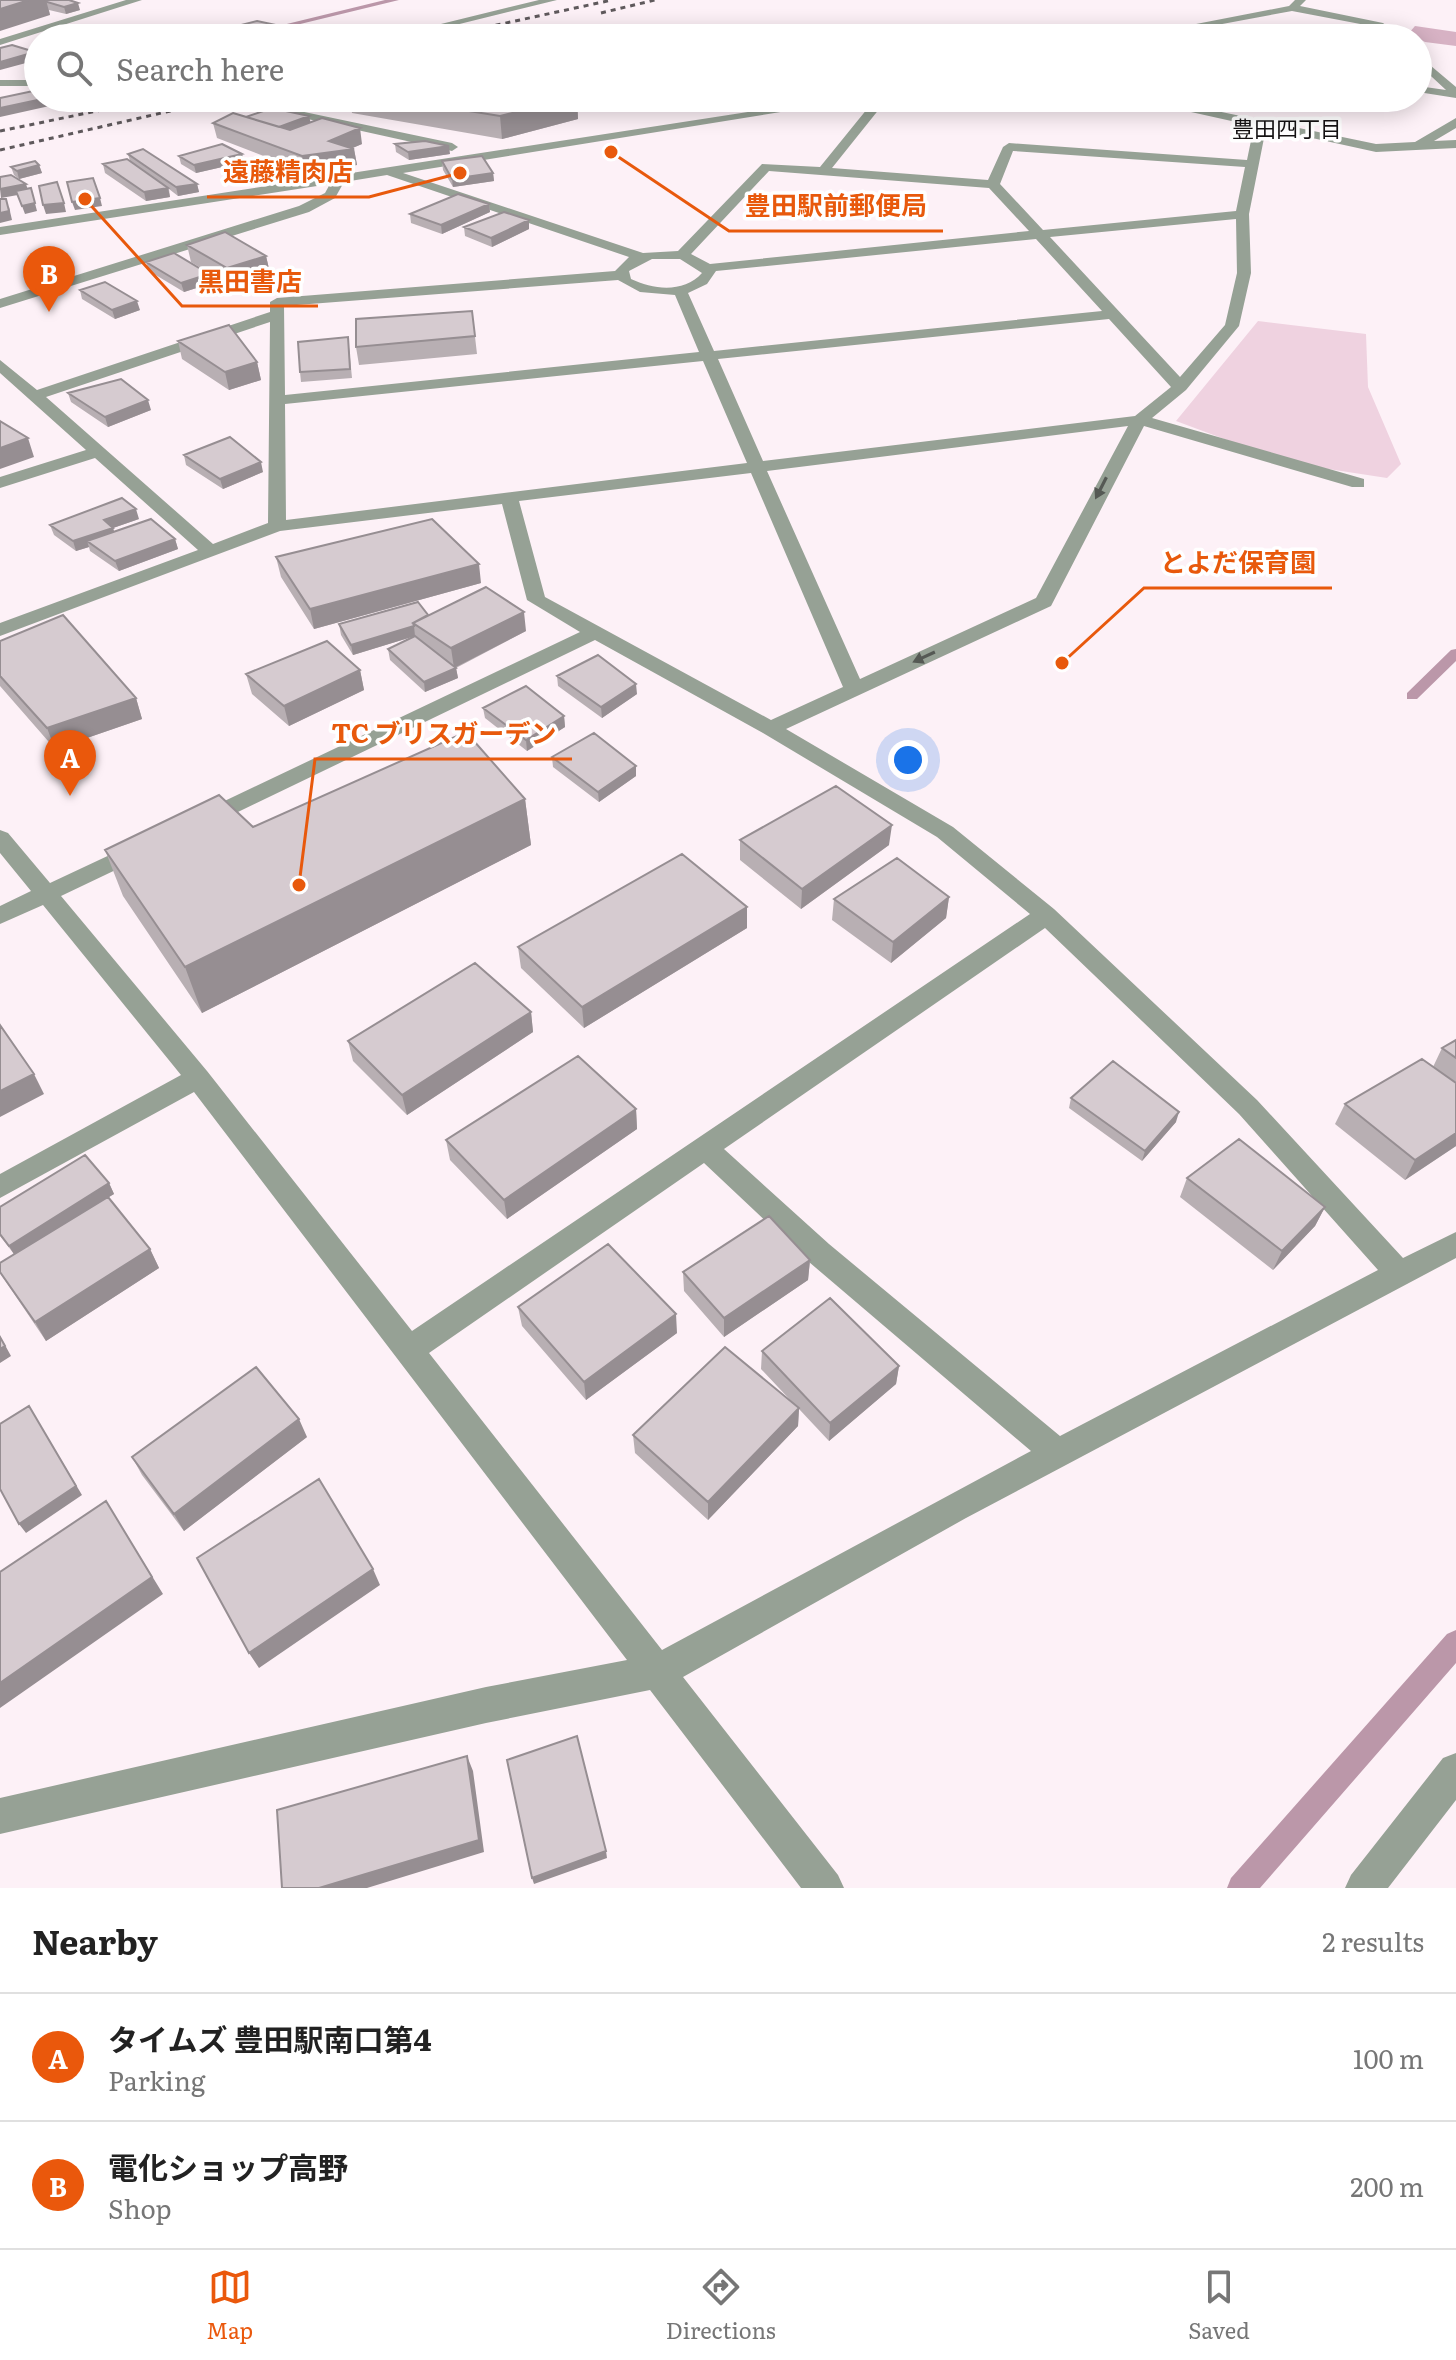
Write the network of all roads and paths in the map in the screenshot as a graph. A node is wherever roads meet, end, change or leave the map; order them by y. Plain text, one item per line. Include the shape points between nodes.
1 (137, 0) edge
2 (552, 0) edge
3 (1296, 4) edge
4 (59, 24) edge
5 (449, 24) edge
6 (1203, 24) edge
7 (1375, 24) edge
8 (24, 35) edge
9 (0, 42) edge
10 (1432, 71) edge
11 (0, 83) edge
12 (24, 83) edge
13 (1432, 91) edge
14 (1456, 94) edge
15 (290, 112) edge
16 (769, 112) edge
17 (871, 112) edge
18 (1208, 112) edge
19 (1456, 122) edge
20 (1261, 123) junction
21 (1456, 144) edge
22 (1404, 149) junction
23 (492, 154) junction
24 (1251, 164) junction
25 (386, 171) junction
26 (823, 171) junction
27 (339, 179) junction
28 (993, 184) junction
29 (1242, 214) junction
30 (0, 231) edge
31 (1039, 234) junction
32 (682, 255) junction
33 (642, 257) junction
34 (708, 268) junction
35 (621, 275) junction
36 (680, 290) junction
37 (3, 303) edge
38 (278, 314) junction
39 (1114, 314) junction
40 (709, 356) junction
41 (0, 365) edge
42 (1180, 387) junction
43 (37, 395) junction
44 (278, 400) junction
45 (1140, 420) junction
46 (98, 451) junction
47 (757, 467) junction
48 (0, 483) edge
49 (1358, 483) dead end
50 (509, 496) junction
51 (277, 526) junction
52 (211, 552) junction
53 (0, 630) edge
54 (596, 632) junction
55 (854, 689) junction
56 (770, 728) junction
57 (186, 828) edge
58 (0, 838) edge
59 (157, 841) edge
60 (44, 895) junction
61 (1046, 915) junction
62 (0, 916) edge
63 (198, 1078) junction
64 (704, 1147) junction
65 (0, 1187) edge
66 (1456, 1244) edge
67 (1398, 1272) junction
68 (409, 1350) junction
69 (1057, 1453) junction
70 (659, 1671) junction
71 (1456, 1771) edge
72 (0, 1816) edge
73 (825, 1888) edge
74 (1364, 1888) edge

1 - 4 street
2 - 5 street
3 - 6 street
3 - 7 street
8 - 9 street
10 - 14 street
11 - 12 street
13 - 14 street
15 - 23 street
16 - 23 street
17 - 26 street
18 - 20 street
19 - 22 street via 1438,136
20 - 22 street via 1376,148
20 - 24 street
21 - 22 street
23 - 25 street
24 - 28 street via 1009,147
24 - 29 street
25 - 27 street
25 - 33 street
26 - 28 street
26 - 32 street via 766,167
27 - 30 street
27 - 37 street via 330,195 304,209
28 - 31 street
29 - 31 street
29 - 42 street via 1244,273 1232,326
31 - 34 street
31 - 39 street
32 - 33 street
32 - 34 street
33 - 35 street via 625,265
34 - 36 street via 706,278
35 - 36 street via 642,289
35 - 38 street via 277,302
36 - 40 street
38 - 43 street
38 - 44 street
39 - 40 street
39 - 42 street
40 - 44 street
40 - 47 street
41 - 43 street
42 - 45 street
43 - 46 street
44 - 51 street
45 - 47 street
45 - 49 street
45 -> 55 street via 1044,602
46 - 48 street
46 - 52 street
47 - 50 street
47 - 55 street
50 - 51 street
50 - 54 street via 536,600
51 - 52 street
52 - 53 street
54 - 56 street
54 - 57 street
55 - 56 street
56 - 61 street via 945,832
58 - 60 street
59 - 60 street
60 - 62 street
60 - 63 street
61 - 64 street
61 - 67 street via 1248,1107
63 - 65 street
63 - 68 street
64 - 68 street
64 - 69 street via 819,1253
66 - 67 street
67 - 69 street
68 - 70 street
69 - 70 street
70 - 72 street
70 - 73 street
71 - 74 street

